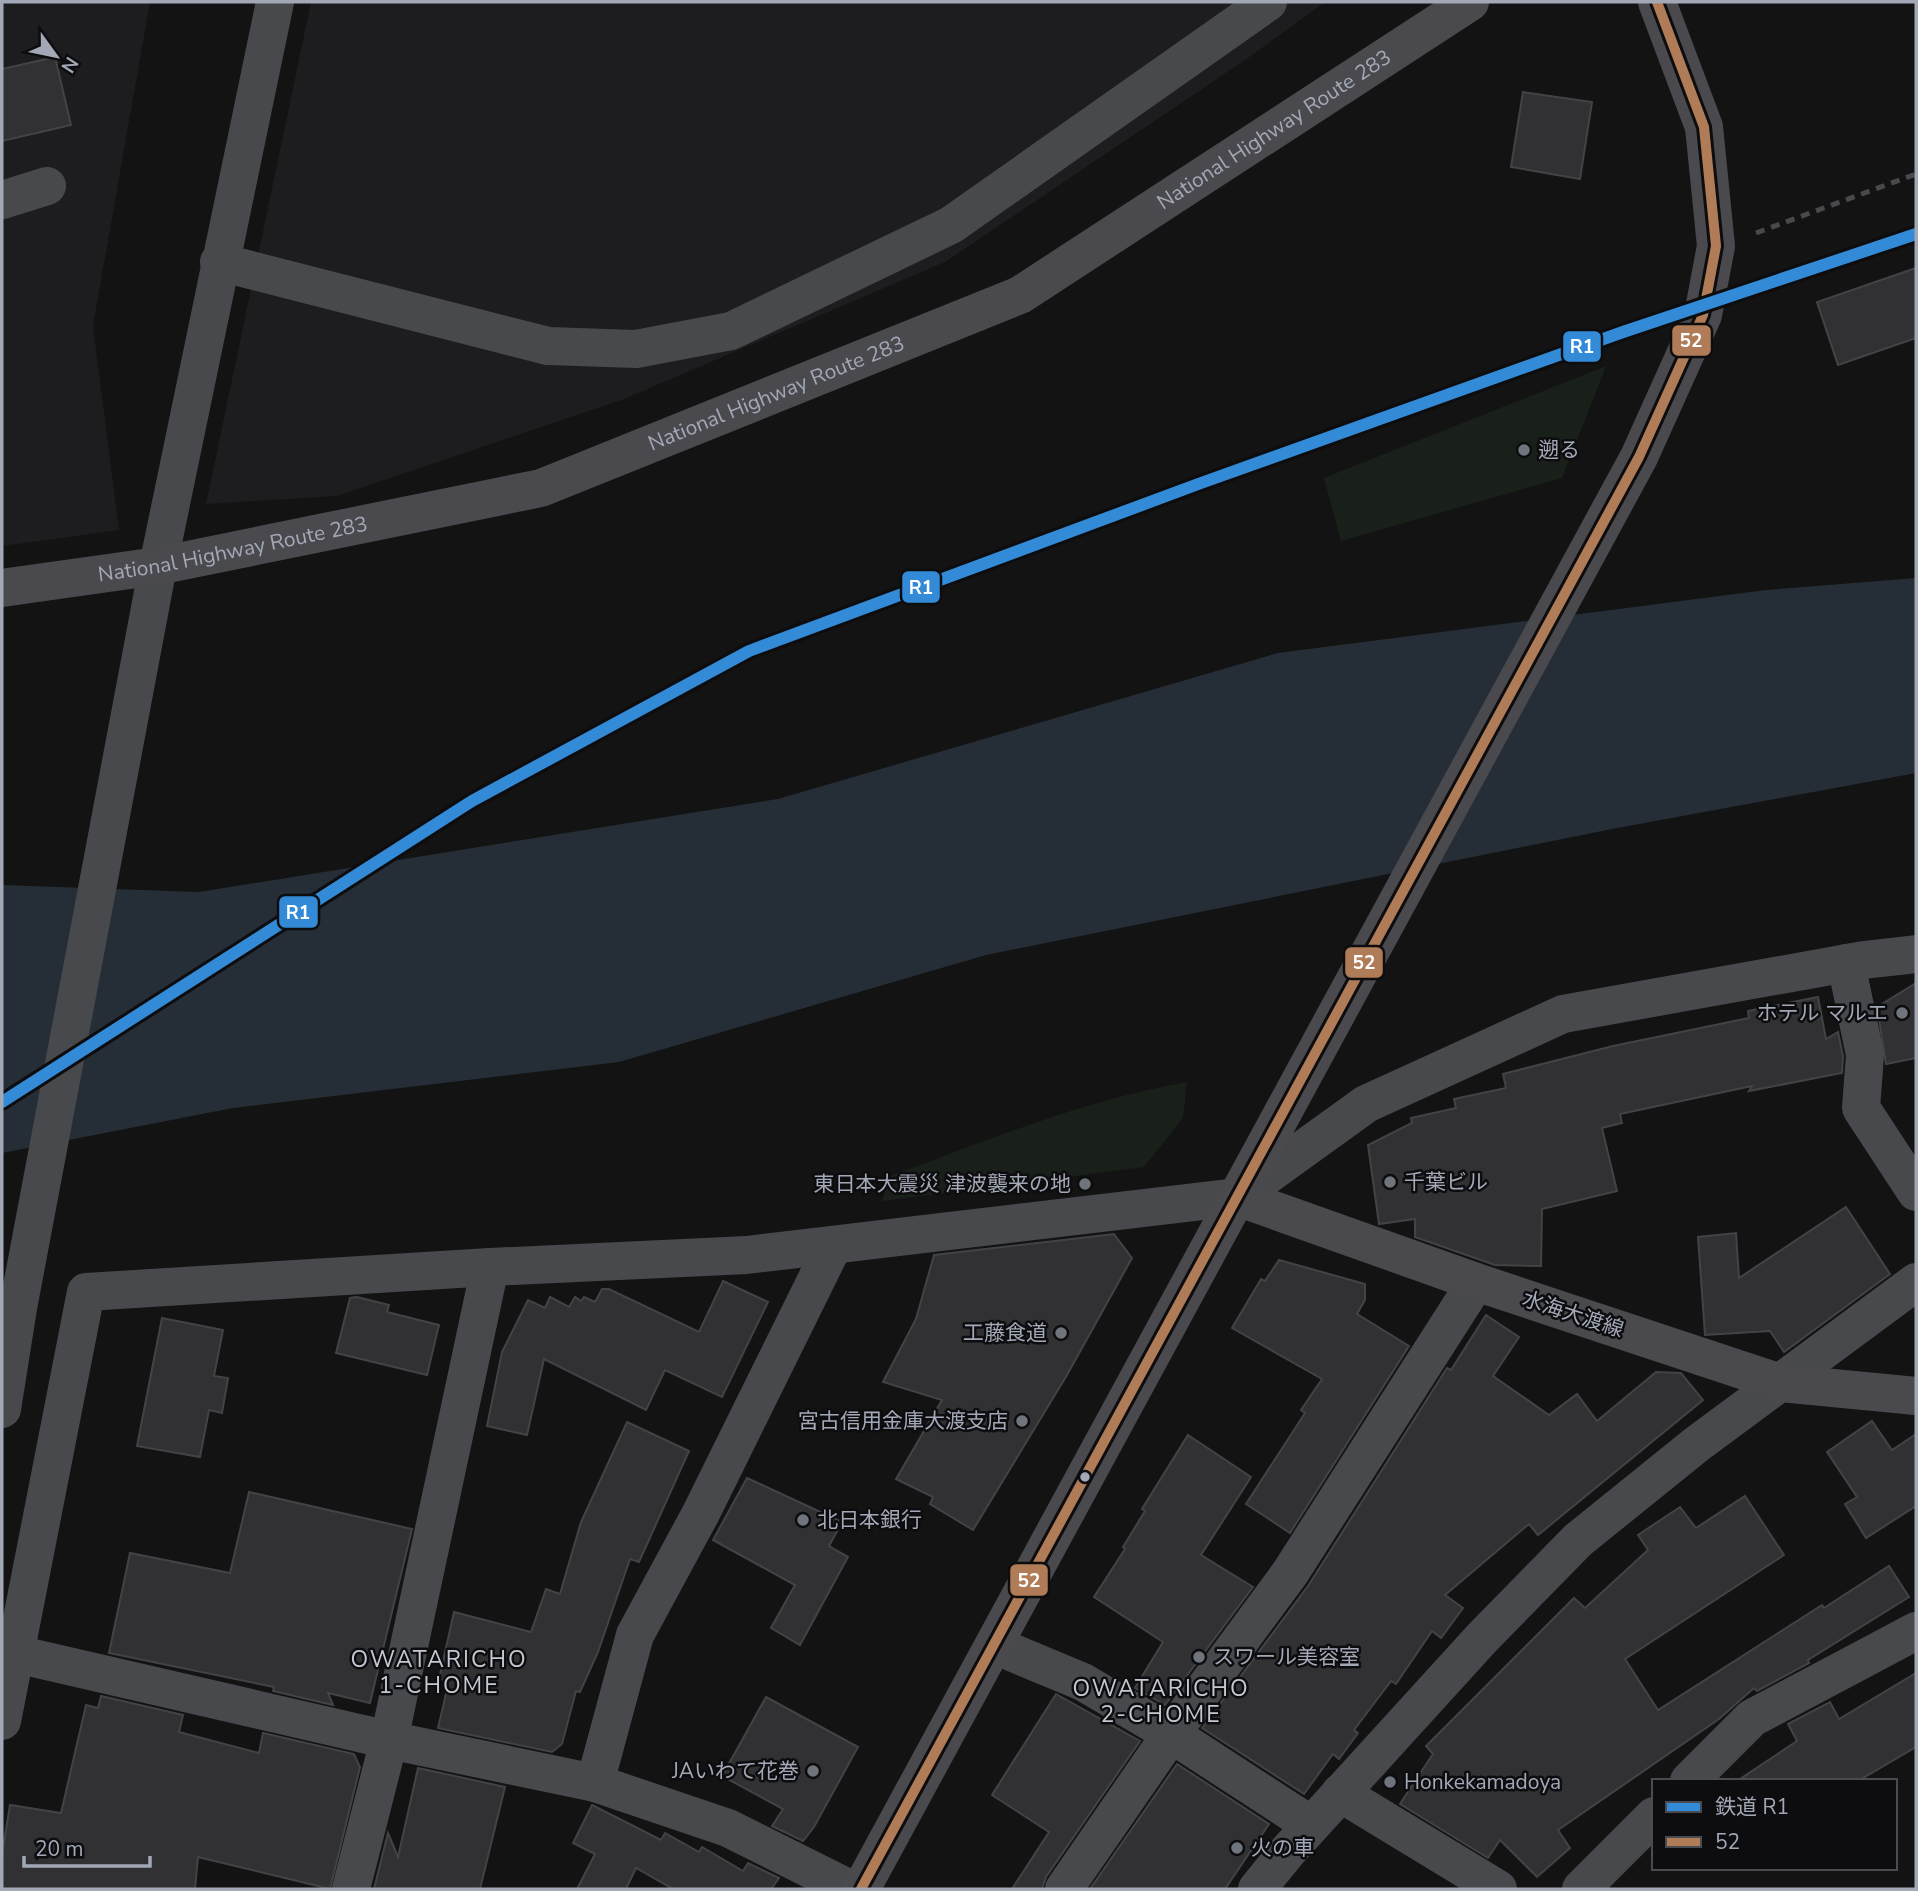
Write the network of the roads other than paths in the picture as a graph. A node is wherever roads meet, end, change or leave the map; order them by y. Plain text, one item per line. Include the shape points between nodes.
1 (275, 2) edge
2 (1268, 2) edge
3 (1470, 2) edge
4 (1657, 2) edge
5 (47, 186) dead end
6 (2, 200) edge
7 (219, 262) junction
8 (158, 566) junction
9 (2, 588) edge
10 (1916, 954) edge
11 (1846, 963) junction
12 (1916, 1192) edge
13 (1237, 1197) junction
14 (833, 1246) junction
15 (490, 1267) junction
16 (1476, 1282) junction
17 (1916, 1282) edge
18 (1781, 1383) junction
19 (1916, 1396) edge
20 (2, 1409) edge
21 (1916, 1631) edge
22 (993, 1646) junction
23 (16, 1654) junction
24 (2, 1721) edge
25 (1171, 1734) junction
26 (389, 1741) junction
27 (1691, 1779) edge
28 (595, 1783) junction
29 (1340, 1793) junction
30 (1652, 1818) edge
31 (1311, 1825) junction
32 (351, 1889) edge
33 (850, 1889) edge
34 (861, 1889) edge
35 (1064, 1889) edge
36 (1257, 1889) edge
37 (1498, 1889) edge
38 (1581, 1889) edge

1 - 7 street
2 - 7 street via 951,225 731,331 636,349 548,346
3 - 8 main road, National Highway Route 283 via 1020,295 541,488
4 - 13 main road via 1704,127 1716,246 1703,316 1639,457
5 - 6 street
7 - 8 street
8 - 9 main road, National Highway Route 283
8 - 20 street
10 - 11 street
11 - 12 street via 1865,1055 1861,1108
11 - 13 street via 1563,1014 1366,1104
13 - 14 street
13 - 16 main road, 水海大渡線
13 - 22 main road
14 - 15 street via 747,1255
14 - 28 street via 635,1635
15 - 23 street via 86,1292
15 - 26 street
16 - 18 main road, 水海大渡線
16 - 25 street via 1290,1573
17 - 18 street
18 - 19 main road, 水海大渡線
18 - 29 street via 1578,1540
21 - 27 street via 1752,1717
22 - 25 street via 1083,1682
22 - 34 main road
23 - 24 street
23 - 26 street
25 - 31 street
25 - 35 street
26 - 28 street
26 - 32 street
28 - 33 street via 728,1828
29 - 31 street
29 - 37 street
30 - 38 street
31 - 36 street

